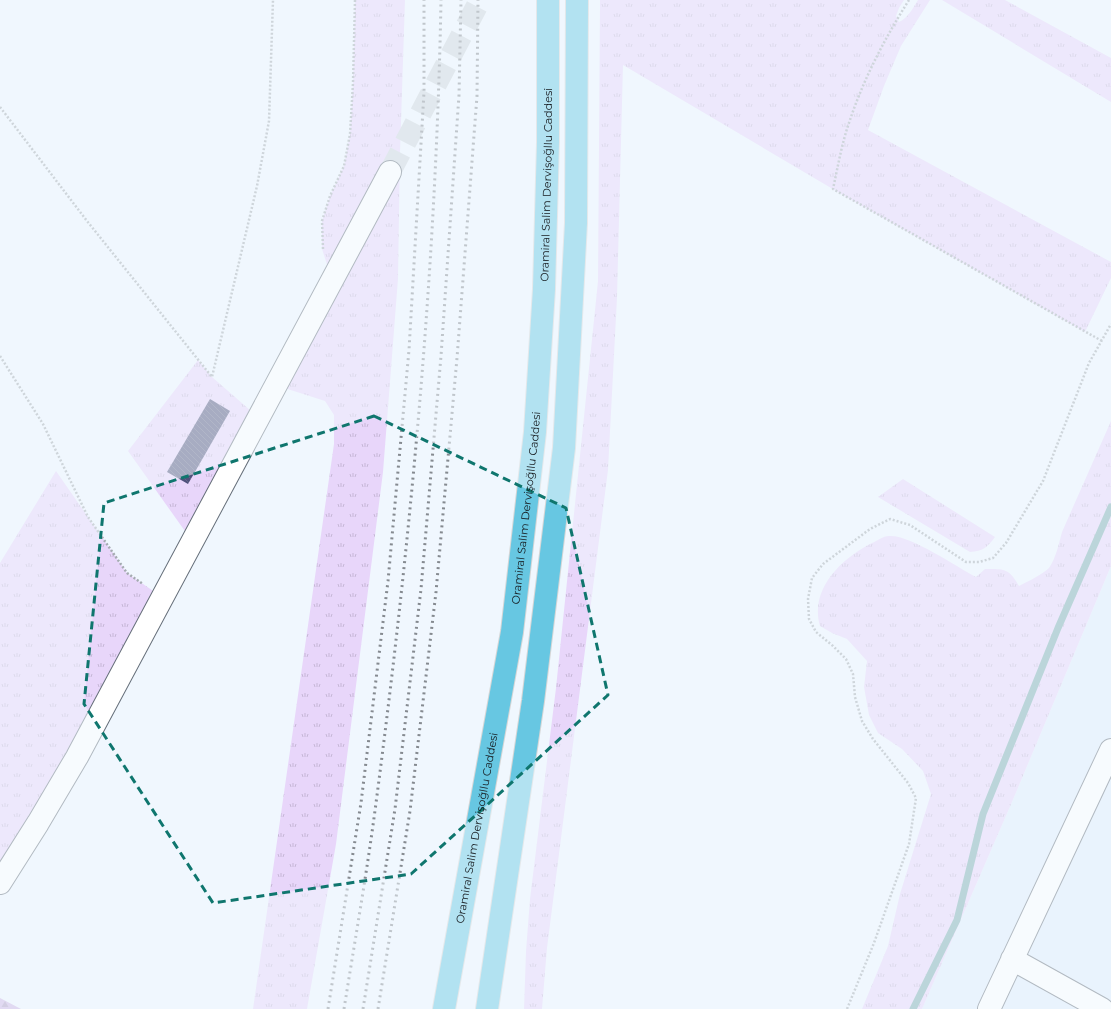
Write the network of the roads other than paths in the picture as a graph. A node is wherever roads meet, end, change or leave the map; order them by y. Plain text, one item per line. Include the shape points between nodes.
1 (548, 0) edge
2 (578, 0) edge
3 (390, 172) tunnel mouth
4 (1111, 750) edge
5 (0, 883) edge
6 (1012, 958) junction
7 (444, 1009) edge
8 (487, 1009) edge
9 (989, 1009) edge
10 (1102, 1009) edge

1 - 7 main road, Oramiral Salim Dervişoğllu Caddesi via 544,290 535,432 512,632
2 - 8 main road via 576,223 564,448 533,701
3 - 5 lane via 77,757
4 - 6 lane
6 - 9 lane
6 - 10 lane

